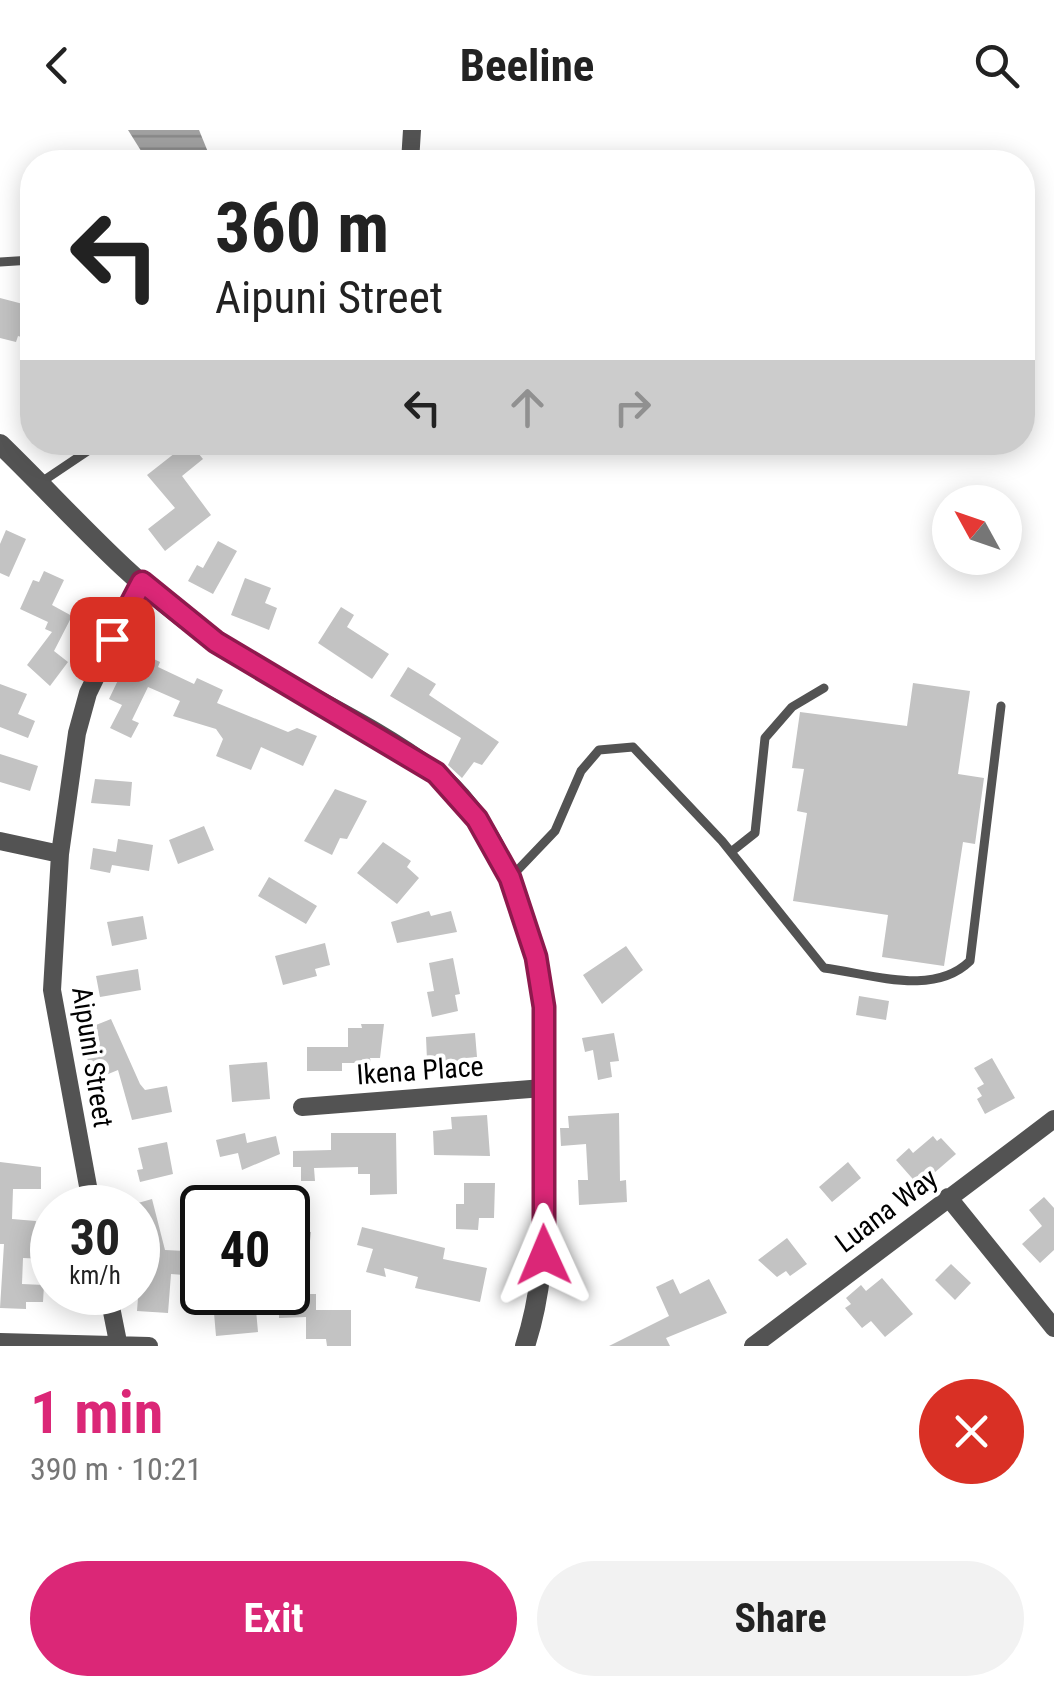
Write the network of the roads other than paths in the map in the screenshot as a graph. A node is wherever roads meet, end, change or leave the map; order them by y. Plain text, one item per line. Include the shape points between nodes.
1 (0, 444) edge
2 (81, 455) edge
3 (40, 483) junction
4 (142, 582) junction
5 (824, 688) dead end
6 (1001, 706) dead end
7 (0, 841) edge
8 (731, 852) junction
9 (60, 854) junction
10 (510, 878) junction
11 (543, 1088) junction
12 (302, 1107) dead end
13 (1054, 1118) edge
14 (88, 1185) edge
15 (948, 1197) junction
16 (113, 1315) edge
17 (1054, 1328) edge
18 (0, 1342) edge
19 (118, 1342) junction
20 (149, 1346) edge
21 (525, 1346) edge
22 (753, 1346) edge

1 - 3 street
2 - 3 lane
3 - 4 street
4 - 9 street, Aipuni Street via 88,693
4 - 10 street via 222,645 436,773 477,819
5 - 8 lane via 792,707 765,738 755,833
6 - 8 lane via 970,961 954,977 935,983 824,968
7 - 9 street
8 - 10 lane via 632,748 598,750 581,771 555,831
9 - 14 street, Aipuni Street via 52,990
10 - 11 street via 536,957 544,1007
11 - 12 street, Ikena Place
11 - 21 street via 544,1255
13 - 15 street, Luana Way
15 - 17 street
15 - 22 street, Luana Way
16 - 19 street
18 - 19 street
19 - 20 street

